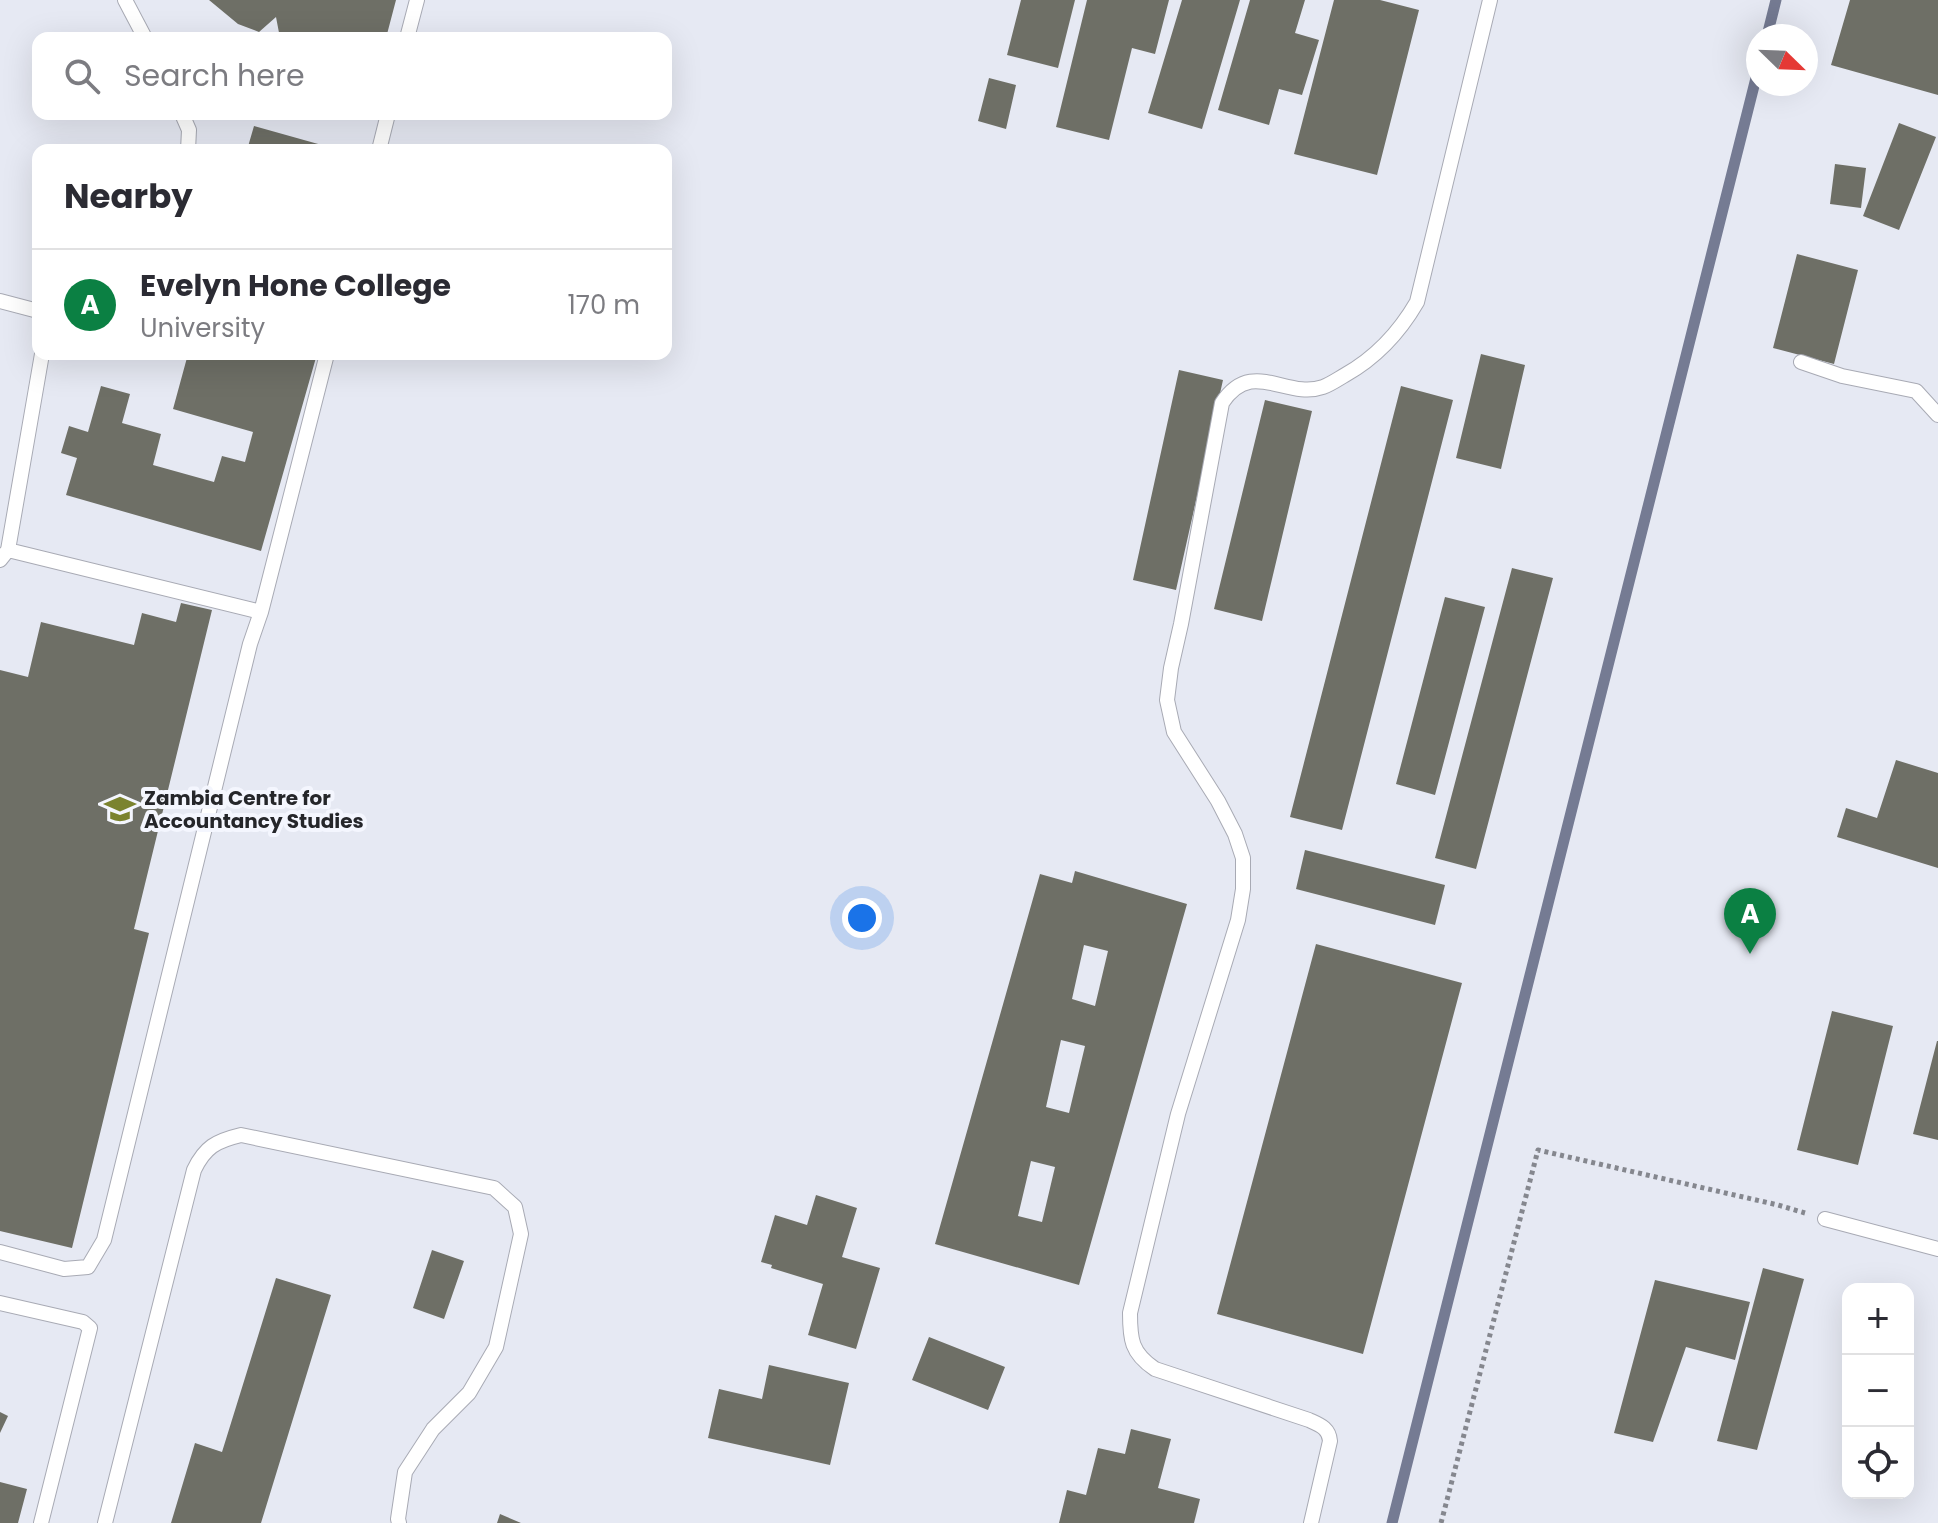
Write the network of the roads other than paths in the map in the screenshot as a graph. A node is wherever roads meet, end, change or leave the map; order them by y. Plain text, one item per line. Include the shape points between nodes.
1 (125, 0) edge
2 (417, 0) edge
3 (1490, 0) edge
4 (142, 32) edge
5 (409, 32) edge
6 (185, 120) edge
7 (386, 120) edge
8 (188, 144) edge
9 (380, 144) edge
10 (0, 301) edge
11 (32, 309) edge
12 (41, 360) edge
13 (325, 360) edge
14 (1801, 362) dead end
15 (1938, 415) edge
16 (4, 555) edge
17 (261, 612) junction
18 (1825, 1219) road end
19 (1938, 1249) edge
20 (0, 1252) edge
21 (0, 1303) edge
22 (41, 1523) edge
23 (105, 1523) edge
24 (399, 1523) edge
25 (1311, 1523) edge

1 - 4 lane
2 - 5 lane
3 - 25 lane via 1417,302 1405,323 1365,364 1323,387 1307,390 1251,381 1230,391 1222,403 1167,700 1174,732 1235,834 1243,858 1243,889 1174,1130 1130,1313 1131,1342 1155,1369 1326,1429 1330,1441
6 - 8 lane
7 - 9 lane
10 - 11 lane
12 - 16 lane
13 - 17 lane
14 - 15 lane via 1916,391
16 - 17 lane
17 - 20 lane via 104,1240 88,1267 64,1269
18 - 19 lane
21 - 22 lane via 90,1328
23 - 24 lane via 194,1170 212,1145 241,1135 494,1188 515,1207 521,1234 496,1347 469,1393 433,1429 405,1472

